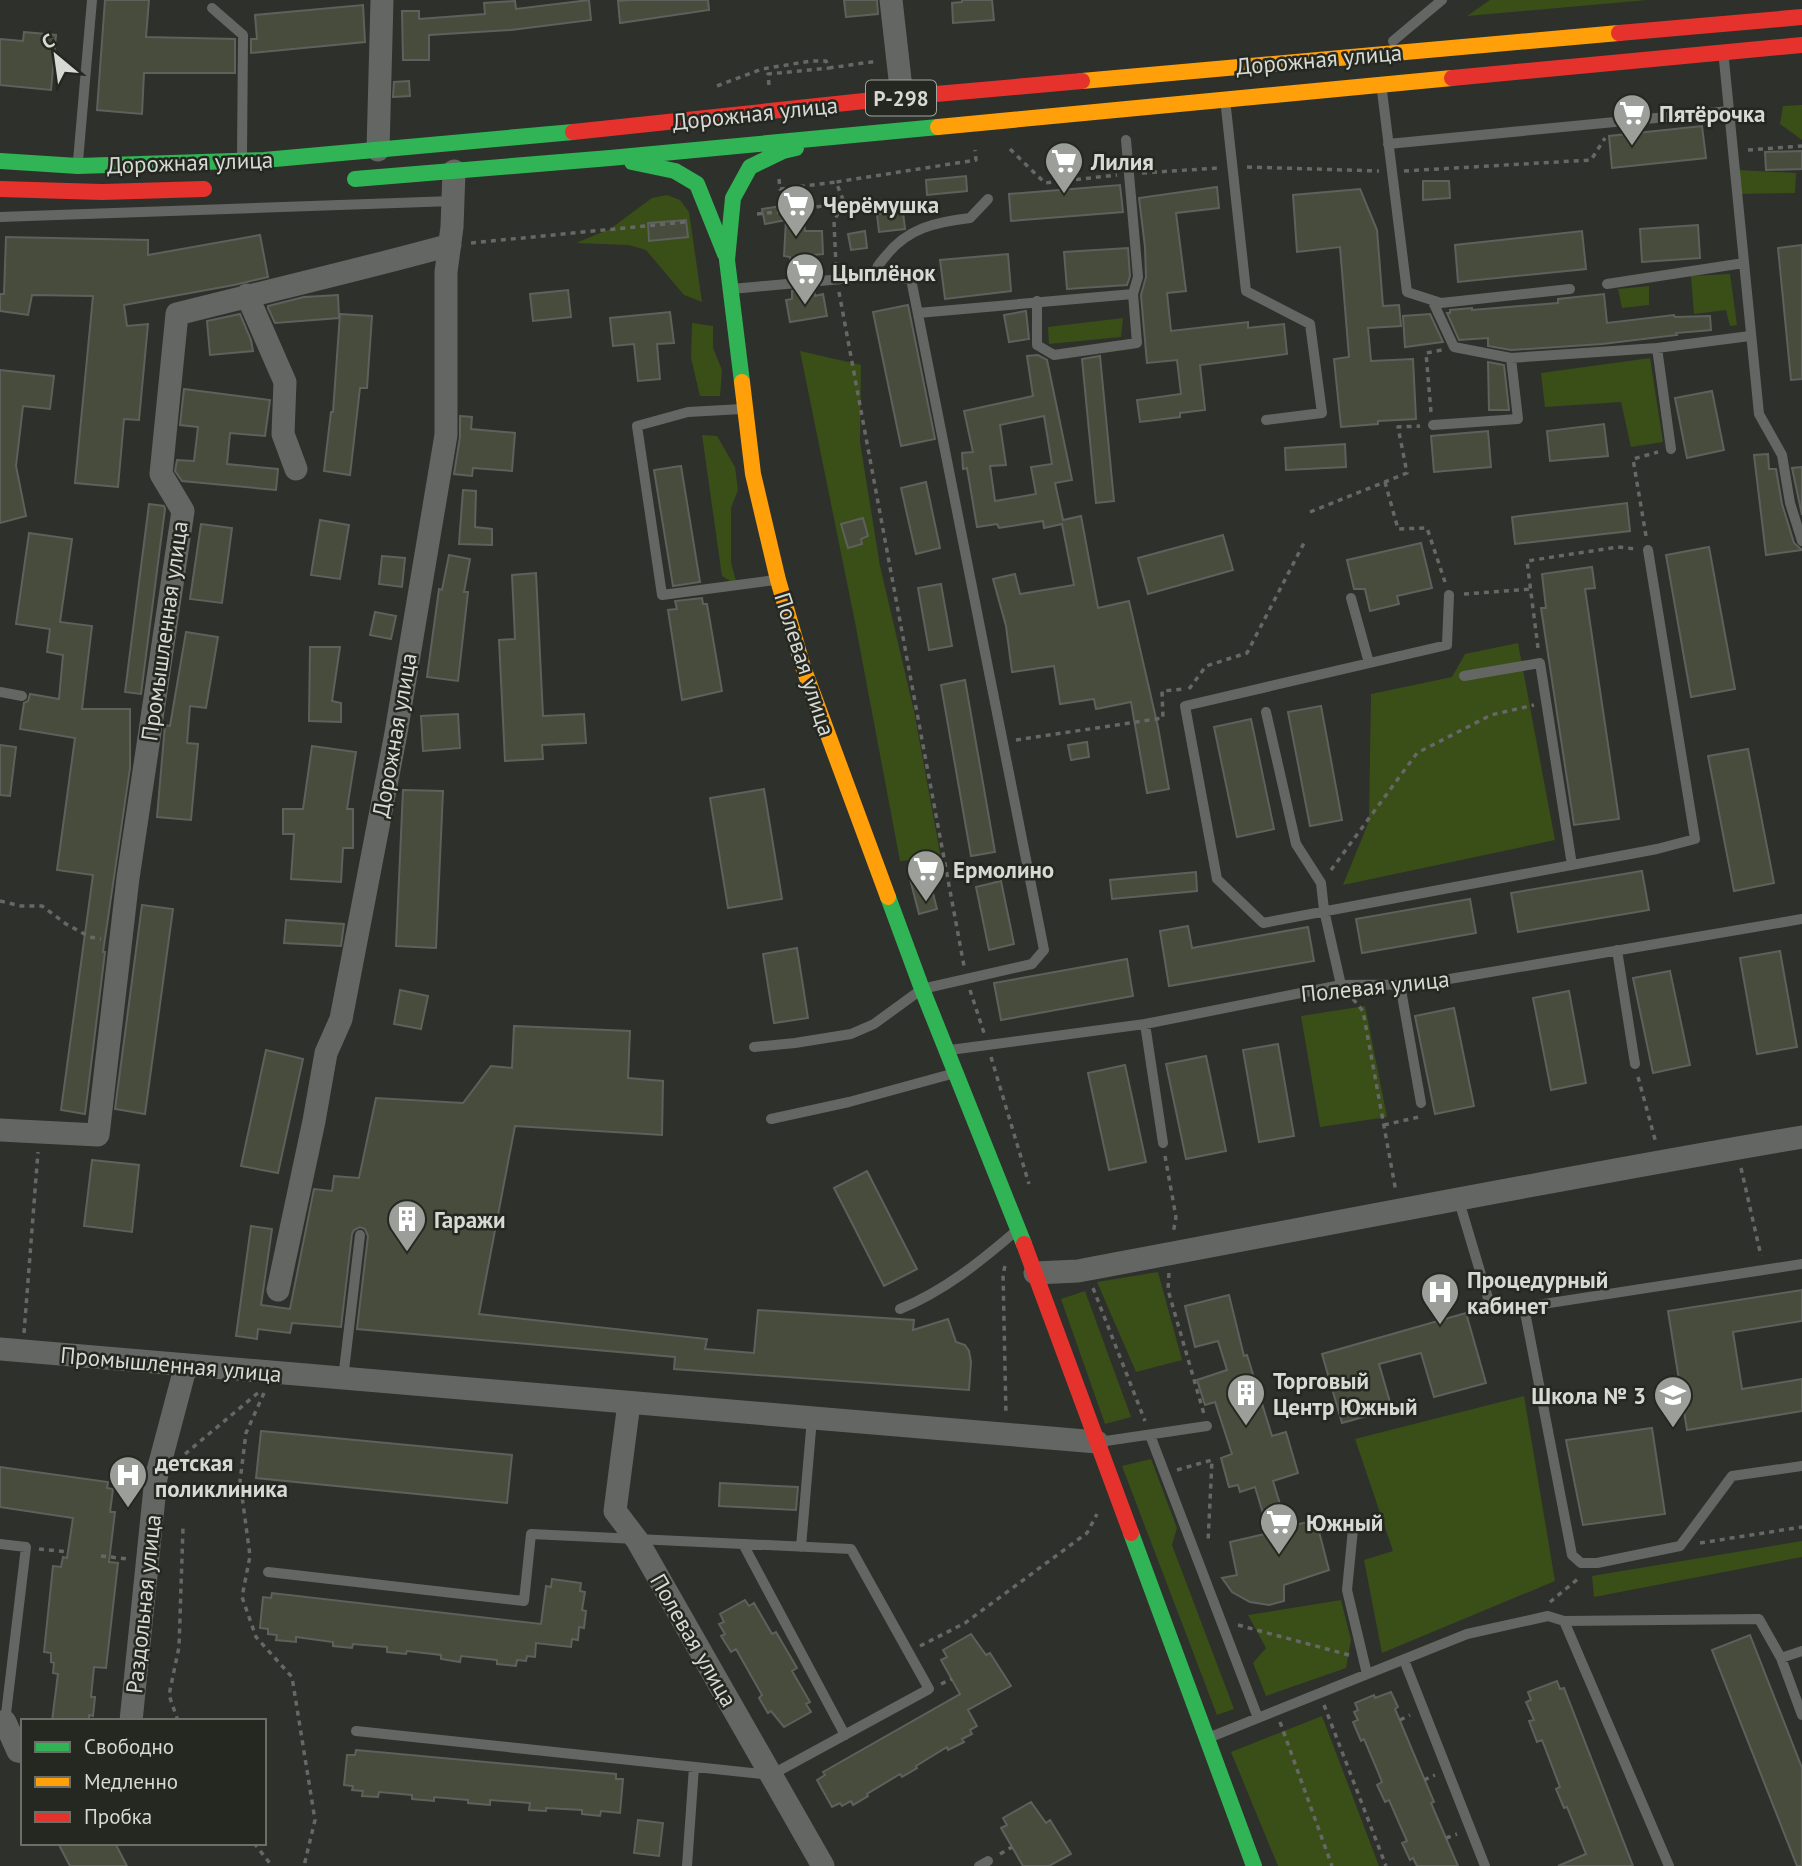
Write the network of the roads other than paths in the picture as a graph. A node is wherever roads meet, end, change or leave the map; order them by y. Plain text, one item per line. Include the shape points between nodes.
1 (92, 0) edge
2 (382, 0) edge
3 (891, 0) edge
4 (1442, 0) edge
5 (212, 8) dead end
6 (1802, 17) edge
7 (1802, 45) edge
8 (1723, 53) junction
9 (1378, 54) junction
10 (1381, 85) junction
11 (902, 97) junction
12 (1226, 98) junction
13 (1729, 111) junction
14 (840, 136) junction
15 (1126, 140) dead end
16 (1388, 144) junction
17 (378, 150) junction
18 (610, 158) junction
19 (0, 160) edge
20 (242, 161) junction
21 (78, 166) junction
22 (454, 171) junction
23 (337, 180) dead end
24 (218, 188) dead end
25 (1, 194) edge
26 (988, 199) dead end
27 (453, 201) junction
28 (0, 217) edge
29 (450, 245) junction
30 (727, 260) junction
31 (1744, 263) junction
32 (875, 276) junction
33 (1607, 284) dead end
34 (729, 289) junction
35 (1570, 289) dead end
36 (1133, 294) junction
37 (247, 295) junction
38 (1432, 300) junction
39 (1037, 301) junction
40 (918, 313) junction
41 (1750, 336) junction
42 (1657, 348) junction
43 (1511, 358) junction
44 (744, 409) junction
45 (1266, 419) dead end
46 (1433, 425) road end
47 (1671, 449) road end
48 (296, 469) dead end
49 (1802, 541) edge
50 (1648, 550) road end
51 (778, 580) junction
52 (1449, 595) road end
53 (1351, 598) dead end
54 (1369, 663) junction
55 (1464, 676) dead end
56 (0, 692) edge
57 (22, 696) dead end
58 (1266, 712) dead end
59 (1572, 865) junction
60 (1324, 909) junction
61 (1802, 919) edge
62 (1617, 950) junction
63 (1400, 984) junction
64 (1340, 985) junction
65 (922, 989) junction
66 (1145, 1024) junction
67 (754, 1046) dead end
68 (947, 1051) junction
69 (1635, 1064) road end
70 (957, 1073) junction
71 (1421, 1103) road end
72 (771, 1119) dead end
73 (0, 1130) edge
74 (1802, 1138) edge
75 (1163, 1143) road end
76 (1459, 1201) junction
77 (1018, 1230) junction
78 (360, 1235) dead end
79 (1802, 1264) edge
80 (1035, 1273) junction
81 (278, 1290) dead end
82 (1524, 1307) junction
83 (900, 1309) dead end
84 (11, 1350) edge
85 (186, 1365) junction
86 (343, 1379) junction
87 (629, 1403) junction
88 (812, 1418) junction
89 (1207, 1426) road end
90 (1150, 1435) junction
91 (1097, 1442) junction
92 (1802, 1466) edge
93 (1353, 1529) dead end
94 (637, 1540) junction
95 (0, 1544) edge
96 (743, 1544) junction
97 (802, 1547) junction
98 (268, 1572) dead end
99 (1564, 1621) junction
100 (1802, 1651) edge
101 (1781, 1658) junction
102 (1404, 1660) junction
103 (1367, 1674) junction
104 (1802, 1715) edge
105 (1258, 1717) junction
106 (131, 1719) edge
107 (2, 1722) edge
108 (356, 1731) dead end
109 (845, 1735) junction
110 (1205, 1739) junction
111 (21, 1752) edge
112 (694, 1766) junction
113 (771, 1775) junction
114 (687, 1866) edge
115 (824, 1866) edge
116 (1254, 1866) edge
117 (1485, 1866) edge
118 (1669, 1866) edge

1 - 21 lane
2 - 17 street
3 - 11 street
4 - 9 lane
5 - 20 lane via 243,35
6 - 9 main road, Дорожная улица / Р-298
7 - 8 main road, Дорожная улица / Р-298
8 - 10 main road, Дорожная улица / Р-298
8 - 13 lane
9 - 11 main road, Дорожная улица / Р-298
10 - 12 main road, Дорожная улица / Р-298
10 - 16 lane
11 - 17 main road, Дорожная улица / Р-298
12 - 14 main road, Дорожная улица / Р-298
12 - 45 lane via 1245,291 1310,324 1322,413
13 - 16 lane
13 - 31 lane
14 - 18 main road, Дорожная улица / Р-298
14 - 30 main road via 783,151 750,167 733,198
15 - 36 lane via 1138,277
16 - 38 lane via 1407,292
17 - 20 main road, Дорожная улица / Р-298
18 - 22 main road, Дорожная улица / Р-298
18 - 30 main road via 676,171 697,184
19 - 21 main road, Дорожная улица / Р-298
20 - 21 main road, Дорожная улица / Р-298
22 - 23 main road, Дорожная улица / Р-298
22 - 27 street, Дорожная улица
24 - 25 main road, Дорожная улица
26 - 32 lane via 970,218 941,221 895,243
27 - 28 lane
27 - 29 street, Дорожная улица
29 - 37 street, Промышленная улица
29 - 81 street, Дорожная улица via 446,435 396,733 341,1019 326,1054
30 - 34 main road, Полевая улица
31 - 33 lane
31 - 41 lane
32 - 34 lane
32 - 40 lane via 911,279
34 - 44 main road, Полевая улица
35 - 38 lane via 1441,303
36 - 39 lane
36 - 39 lane via 1137,343 1054,355 1037,345
37 - 48 street via 285,382 283,434
37 - 73 street, Промышленная улица via 177,314 161,474 183,511 128,878 98,1135
38 - 43 lane via 1454,347
39 - 40 lane
40 - 65 lane via 1044,950 1032,964
41 - 42 lane
41 - 49 lane via 1759,414 1782,455
42 - 43 lane
42 - 47 lane
43 - 46 lane via 1518,419
44 - 51 main road, Полевая улица via 753,474
44 - 51 lane via 688,412 637,426 662,595
50 - 59 lane via 1695,839
51 - 65 main road, Полевая улица via 803,667
52 - 54 lane via 1447,645
53 - 54 lane
54 - 60 lane via 1185,706 1217,879 1262,923
55 - 59 lane via 1540,663
56 - 57 lane
58 - 60 lane via 1296,844 1321,883
59 - 60 lane
60 - 64 lane
61 - 62 lane, Полевая улица
62 - 63 lane, Полевая улица
62 - 69 lane
63 - 64 lane, Полевая улица
63 - 71 lane
64 - 66 lane, Полевая улица
65 - 67 lane via 874,1024 851,1034
65 - 68 main road, Полевая улица
66 - 68 lane, Полевая улица
66 - 75 lane
68 - 70 main road, Полевая улица
70 - 72 lane
70 - 77 main road, Полевая улица
74 - 76 street via 1661,1160
76 - 80 street via 1078,1271
76 - 82 lane via 1488,1298 1505,1310
77 - 80 main road, Полевая улица
77 - 83 lane via 929,1297
78 - 86 lane
79 - 82 lane
80 - 91 main road, Полевая улица
82 - 92 lane via 1572,1555 1581,1563 1680,1546 1732,1476
84 - 85 street, Промышленная улица
85 - 86 street, Промышленная улица
85 - 106 street, Раздольная улица via 156,1478
86 - 87 street
87 - 88 street
87 - 94 street, Полевая улица via 615,1511
88 - 91 street
88 - 97 lane
89 - 90 lane
90 - 91 lane
90 - 105 lane
91 - 110 main road, Полевая улица
93 - 103 lane via 1347,1590
94 - 96 lane
94 - 98 lane via 531,1534 524,1601
94 - 113 street, Полевая улица
95 - 107 lane via 26,1547
96 - 97 lane
96 - 109 lane
97 - 109 lane via 850,1549 929,1689
99 - 101 lane via 1759,1619
99 - 102 lane via 1548,1616 1467,1634
99 - 118 lane
100 - 101 lane
101 - 104 lane
102 - 103 lane
102 - 117 lane
103 - 105 lane
105 - 110 lane
107 - 111 street
108 - 112 lane
109 - 113 lane
110 - 116 main road, Полевая улица
112 - 113 lane
112 - 114 lane
113 - 115 street, Полевая улица

